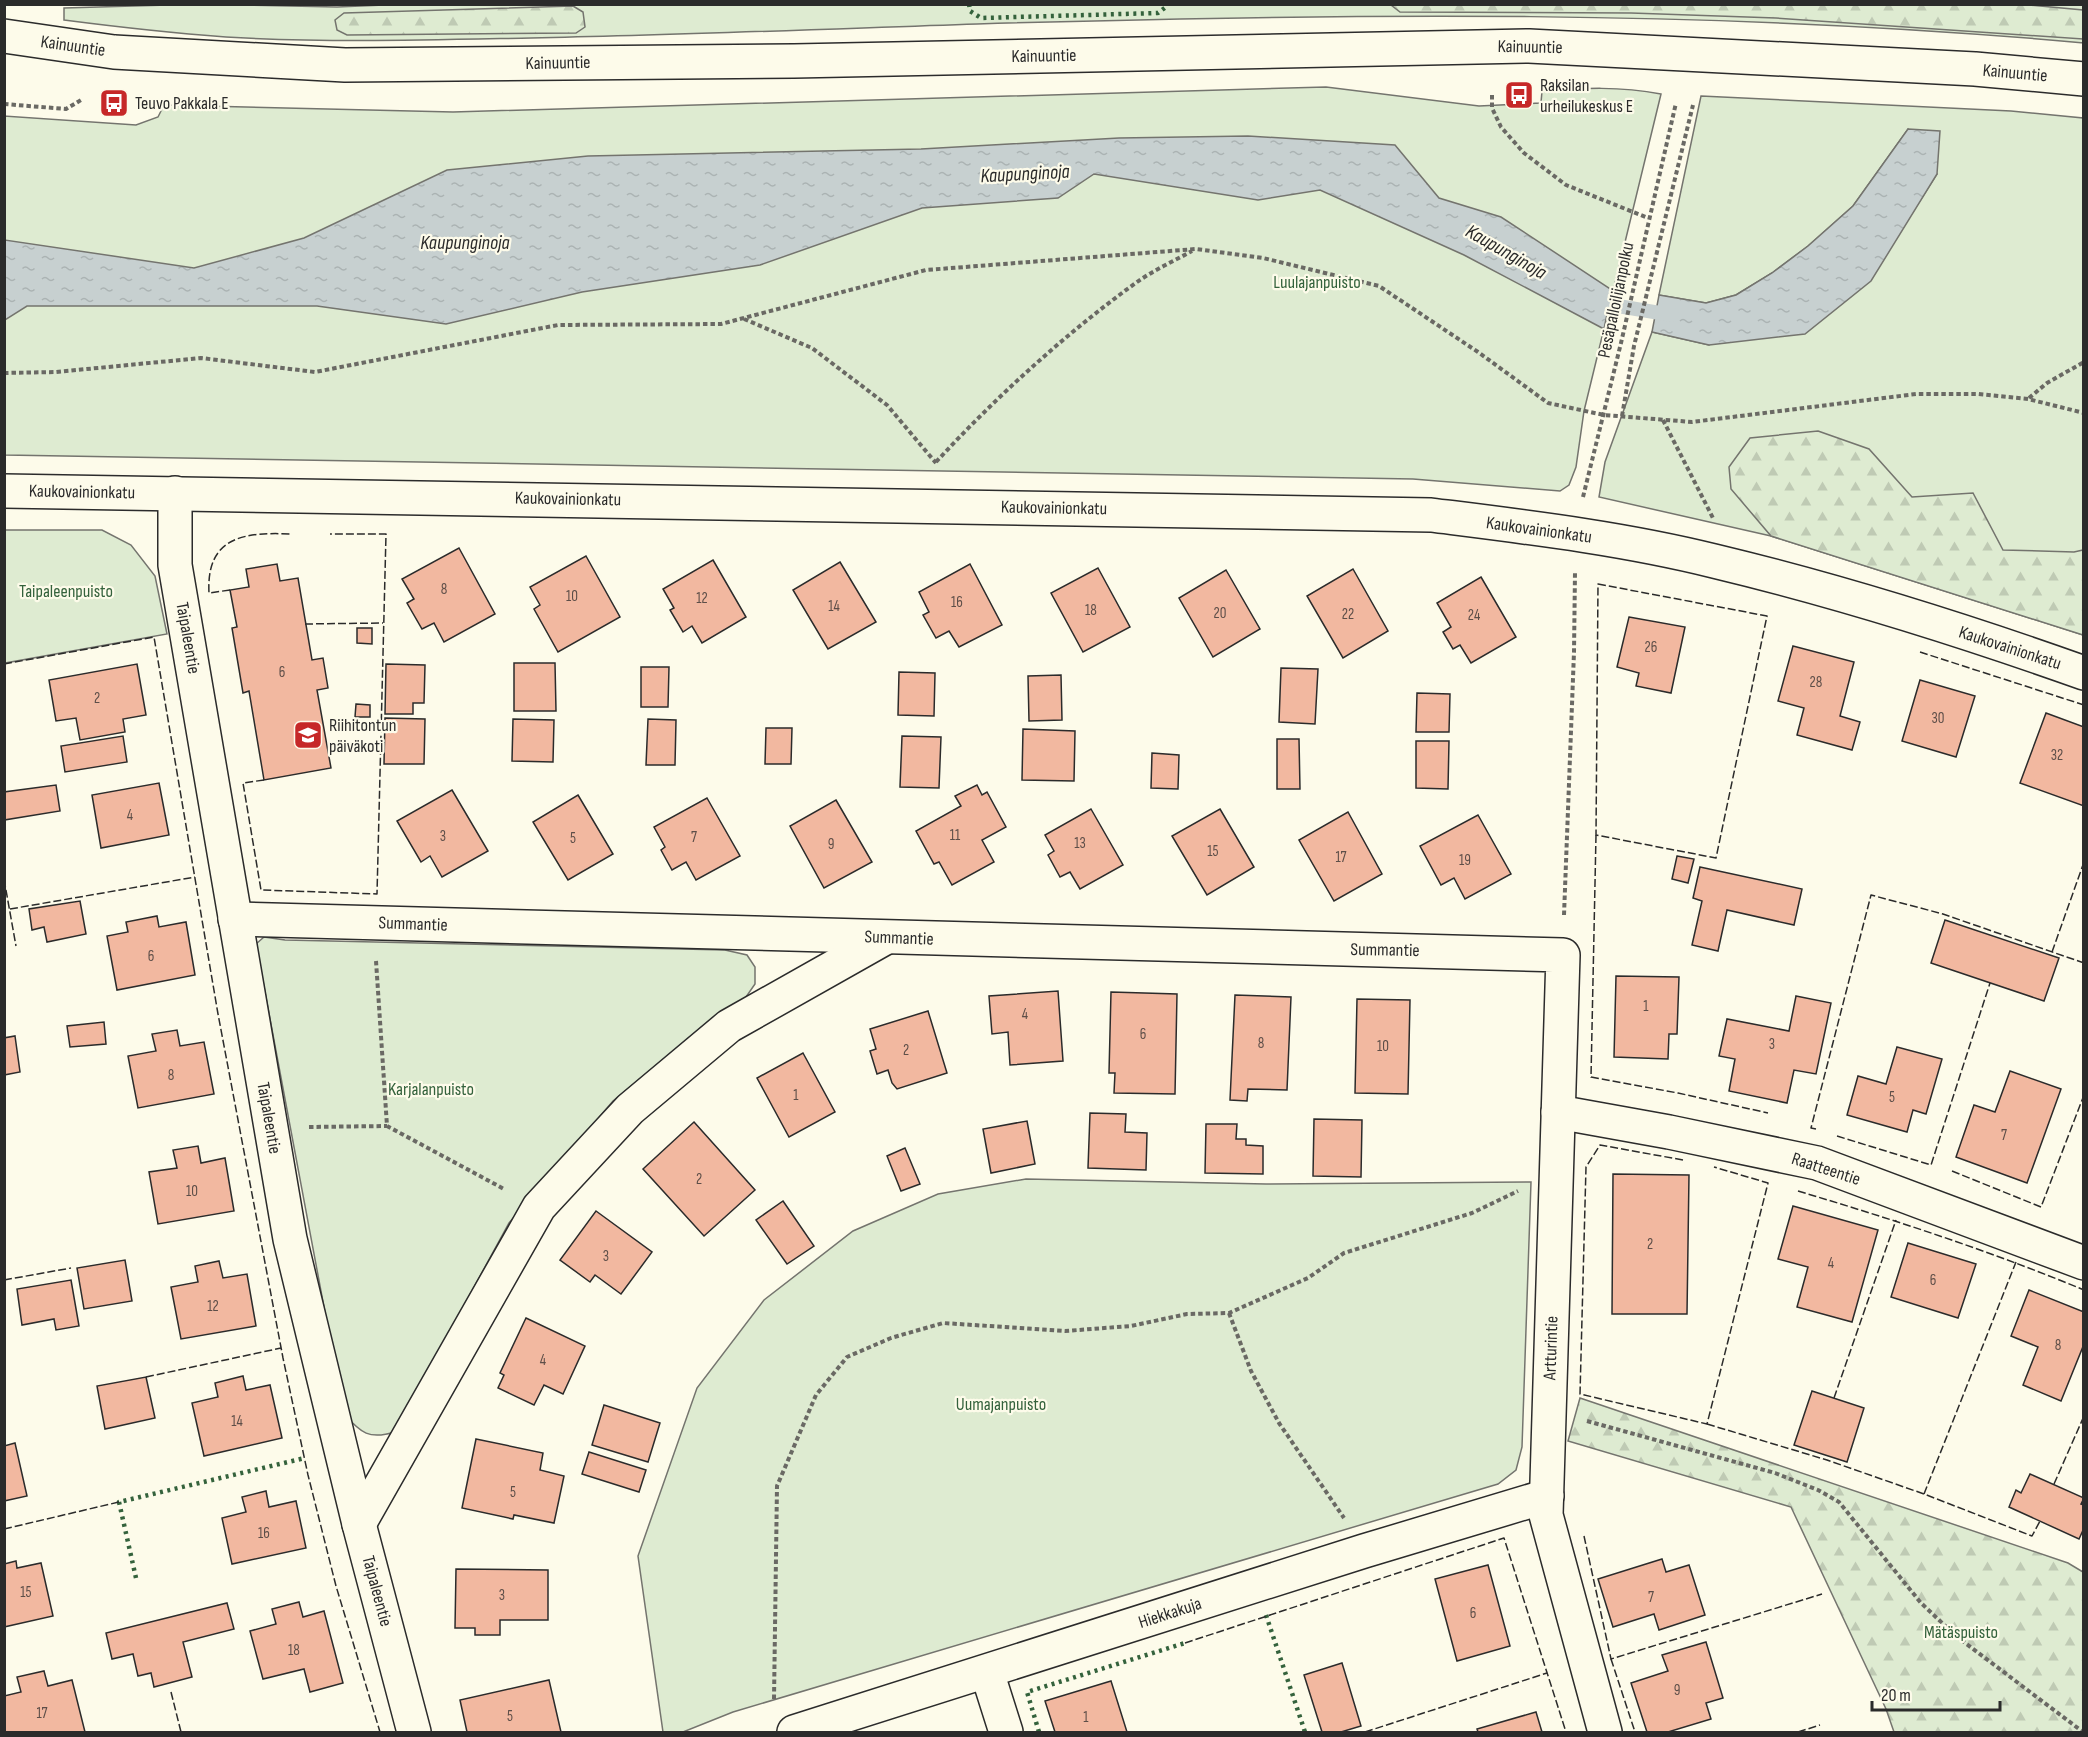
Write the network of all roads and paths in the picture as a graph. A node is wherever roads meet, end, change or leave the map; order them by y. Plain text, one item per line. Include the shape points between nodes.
1 (4, 36) edge
2 (2084, 79) edge
3 (1492, 95) dead end
4 (81, 100) dead end
5 (1676, 103) dead end
6 (4, 104) edge
7 (1693, 105) dead end
8 (1648, 218) junction
9 (1196, 249) junction
10 (743, 319) junction
11 (2084, 362) edge
12 (4, 373) edge
13 (2028, 399) junction
14 (2084, 413) edge
15 (1604, 415) junction
16 (1622, 416) junction
17 (1662, 420) junction
18 (4, 491) edge
19 (175, 493) junction
20 (1578, 518) junction
21 (1716, 524) dead end
22 (2084, 673) edge
23 (235, 919) junction
24 (373, 923) junction
25 (885, 938) junction
26 (1563, 955) junction
27 (1558, 1112) junction
28 (387, 1126) junction
29 (270, 1127) junction
30 (1556, 1172) junction
31 (539, 1207) junction
32 (2084, 1263) edge
33 (1228, 1313) junction
34 (1549, 1410) junction
35 (1547, 1496) junction
36 (359, 1524) junction
37 (1364, 1551) junction
38 (987, 1672) junction
39 (784, 1721) edge
40 (414, 1732) edge
41 (1006, 1732) edge
42 (1605, 1732) edge
43 (2083, 1732) edge

1 - 2 main road, Kainuuntie via 114,52 345,65 806,61 1529,46 1975,69
3 - 8 path via 1492,108 1501,127 1524,153 1566,185
4 - 6 path via 66,109
5 - 8 path, Pesäpalloilijanpolku
7 - 16 path via 1634,346
8 - 15 path, Pesäpalloilijanpolku
9 - 10 path via 926,270
9 - 10 path via 1138,281 1047,354 978,416 936,462 887,405 812,348
9 - 15 path via 1263,258 1378,286 1548,403
10 - 12 path via 722,324 558,325 315,372 201,358
11 - 13 path
13 - 14 path
13 - 17 path via 1916,394 1692,422
15 - 16 path
15 - 20 path, Pesäpalloilijanpolku
16 - 17 path
17 - 21 path
18 - 19 main road, Kaukovainionkatu
19 - 20 main road, Kaukovainionkatu
19 - 23 main road, Taipaleentie via 175,565
20 - 22 main road, Kaukovainionkatu via 1794,581
20 - 26 path, Pesäpalloilijanpolku
23 - 24 main road, Summantie
23 - 29 main road, Taipaleentie
24 - 25 main road, Summantie
24 - 28 path
25 - 26 main road, Summantie
25 - 31 main road via 729,1026 630,1108
26 - 27 main road, Artturintie
27 - 30 main road, Artturintie
27 - 32 main road, Raatteentie via 1817,1163
28 - 29 path
28 - 31 path
29 - 36 main road, Taipaleentie via 290,1239
30 - 33 path via 1472,1213 1344,1253 1308,1278
30 - 34 main road, Artturintie
31 - 36 main road
33 - 37 path via 1251,1371 1279,1423 1334,1500
33 - 39 path via 1187,1314 1131,1326 1065,1331 943,1323 891,1338 847,1358 816,1395 777,1486
34 - 35 main road, Artturintie
34 - 43 path via 1775,1473 1839,1502 1921,1603 1956,1636
35 - 37 main road, Hiekkakuja
35 - 42 main road, Artturintie via 1546,1515
36 - 40 main road, Taipaleentie
37 - 38 main road, Hiekkakuja
38 - 39 main road, Hiekkakuja
38 - 41 main road

